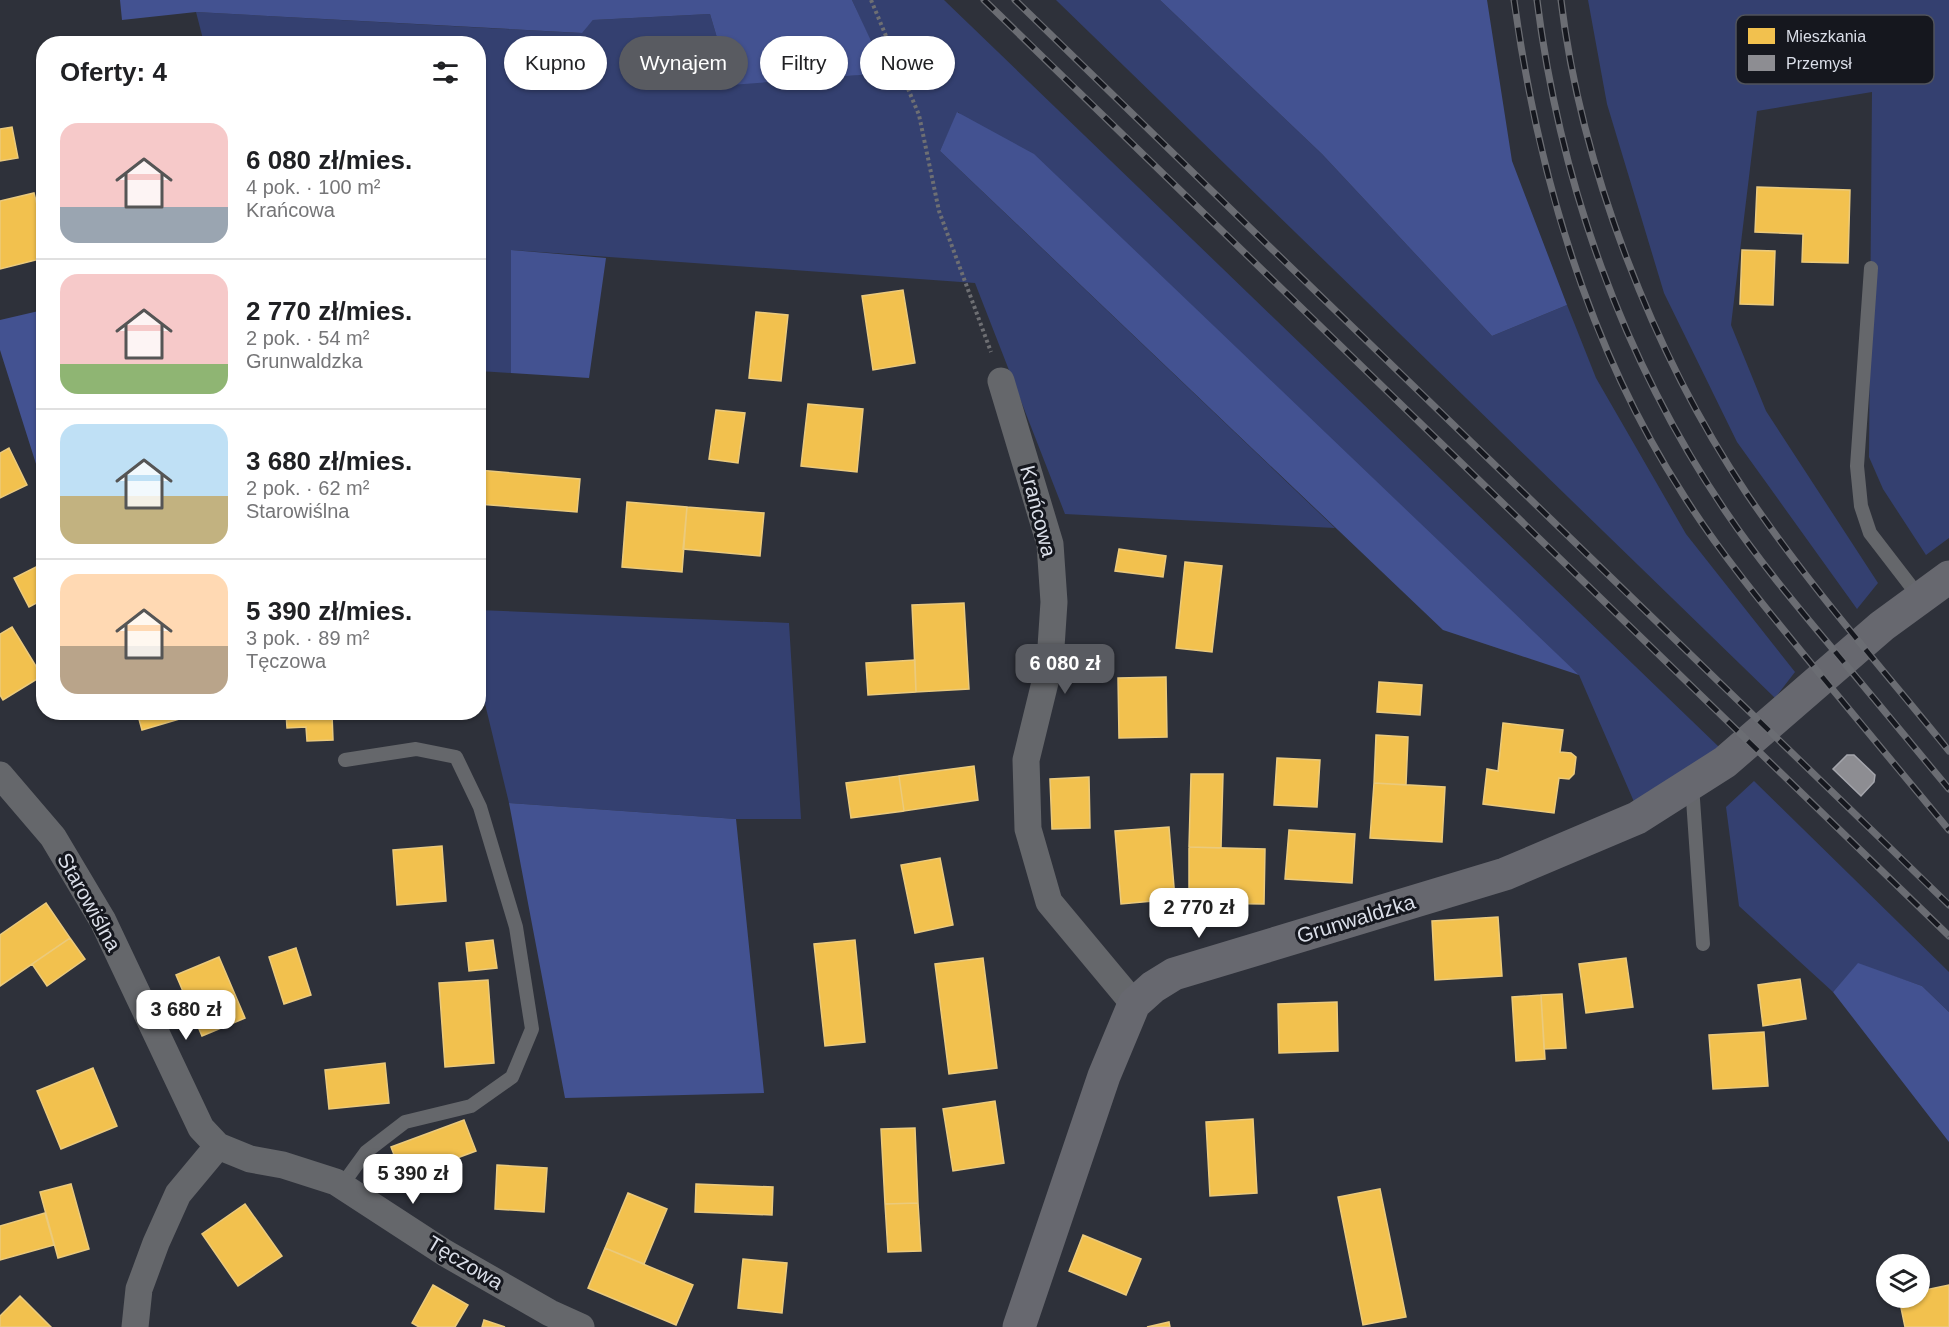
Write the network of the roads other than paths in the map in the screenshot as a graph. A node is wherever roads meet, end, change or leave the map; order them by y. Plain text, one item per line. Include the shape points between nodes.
1 (1871, 268) dead end
2 (1001, 381) road end
3 (1949, 577) edge
4 (1920, 598) junction
5 (345, 760) dead end
6 (0, 776) edge
7 (1692, 783) junction
8 (1703, 944) dead end
9 (1134, 1004) junction
10 (218, 1146) junction
11 (342, 1185) junction
12 (135, 1327) edge
13 (581, 1327) edge
14 (1019, 1327) edge

1 - 4 lane via 1857,466 1861,506 1870,533
2 - 9 street, Krańcowa via 1050,544 1054,602 1050,662 1026,760 1028,829 1049,902
3 - 4 street, Grunwaldzka
4 - 7 street, Grunwaldzka via 1882,626 1725,762
5 - 11 lane via 416,749 456,757 480,807 516,927 532,1029 512,1077 471,1106 405,1122 366,1152
6 - 10 street, Starowiślna via 52,837 97,912 201,1128
7 - 8 lane
7 - 9 street, Grunwaldzka via 1637,818 1505,874 1174,974
9 - 14 street, Grunwaldzka via 1104,1076
10 - 11 street, Tęczowa
10 - 12 street via 178,1194 160,1233 139,1289
11 - 13 street, Tęczowa via 445,1253

